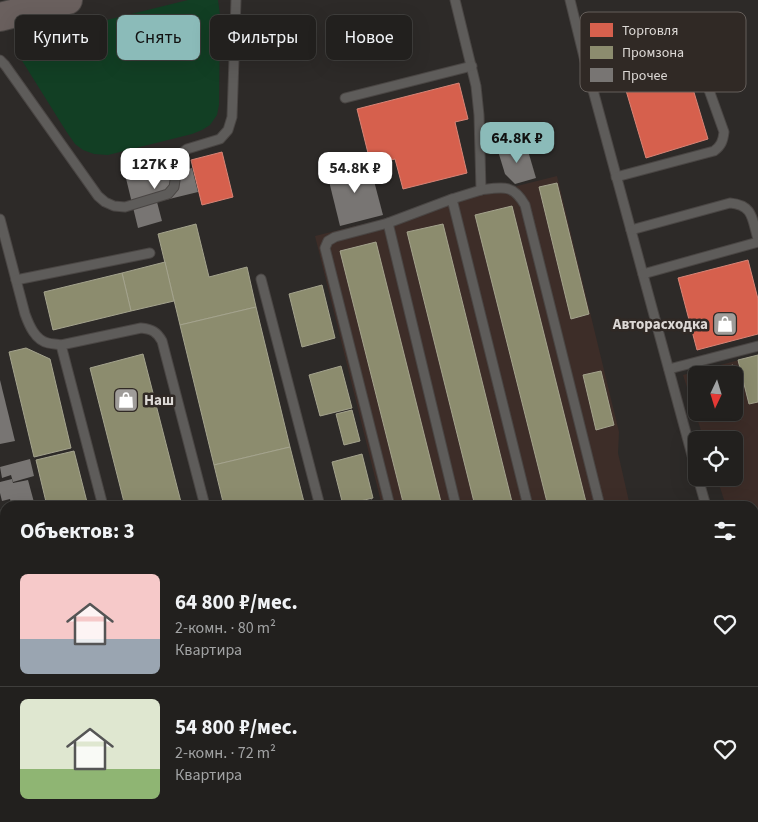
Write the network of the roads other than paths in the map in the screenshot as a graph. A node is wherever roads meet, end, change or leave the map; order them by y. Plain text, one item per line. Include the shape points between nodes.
1 (68, 0) edge
2 (236, 0) edge
3 (455, 0) edge
4 (570, 0) edge
5 (0, 17) edge
6 (580, 40) edge
7 (0, 60) edge
8 (472, 66) junction
9 (594, 92) edge
10 (709, 92) edge
11 (345, 98) dead end
12 (616, 177) junction
13 (481, 190) junction
14 (452, 199) junction
15 (0, 218) edge
16 (388, 223) junction
17 (631, 230) junction
18 (758, 241) edge
19 (150, 253) dead end
20 (643, 274) junction
21 (261, 279) dead end
22 (16, 280) junction
23 (61, 345) junction
24 (758, 346) edge
25 (669, 369) junction
26 (688, 440) edge
27 (700, 486) edge
28 (102, 501) edge
29 (204, 501) edge
30 (319, 501) edge
31 (389, 501) edge
32 (455, 501) edge
33 (527, 501) edge
34 (599, 501) edge
35 (705, 501) edge

1 - 5 main road
2 - 7 lane via 232,116 228,130 220,139 187,149 181,154 174,187 168,194 125,207 114,206 98,196
3 - 8 lane
4 - 6 lane
8 - 11 lane
8 - 13 lane via 479,115
9 - 12 lane
10 - 12 lane via 724,132 720,147
12 - 17 lane
13 - 14 lane
13 - 34 lane via 503,187 515,192 525,205
14 - 16 lane
14 - 33 lane
15 - 22 lane
16 - 31 lane via 335,237 325,248
16 - 32 lane
17 - 18 lane via 730,203 746,207
17 - 20 lane
18 - 20 lane
19 - 22 lane
20 - 25 lane
21 - 30 lane
22 - 23 lane via 30,327 46,343
23 - 28 lane
23 - 29 lane via 142,328 157,333 162,341
24 - 25 lane
25 - 26 lane
27 - 35 lane

